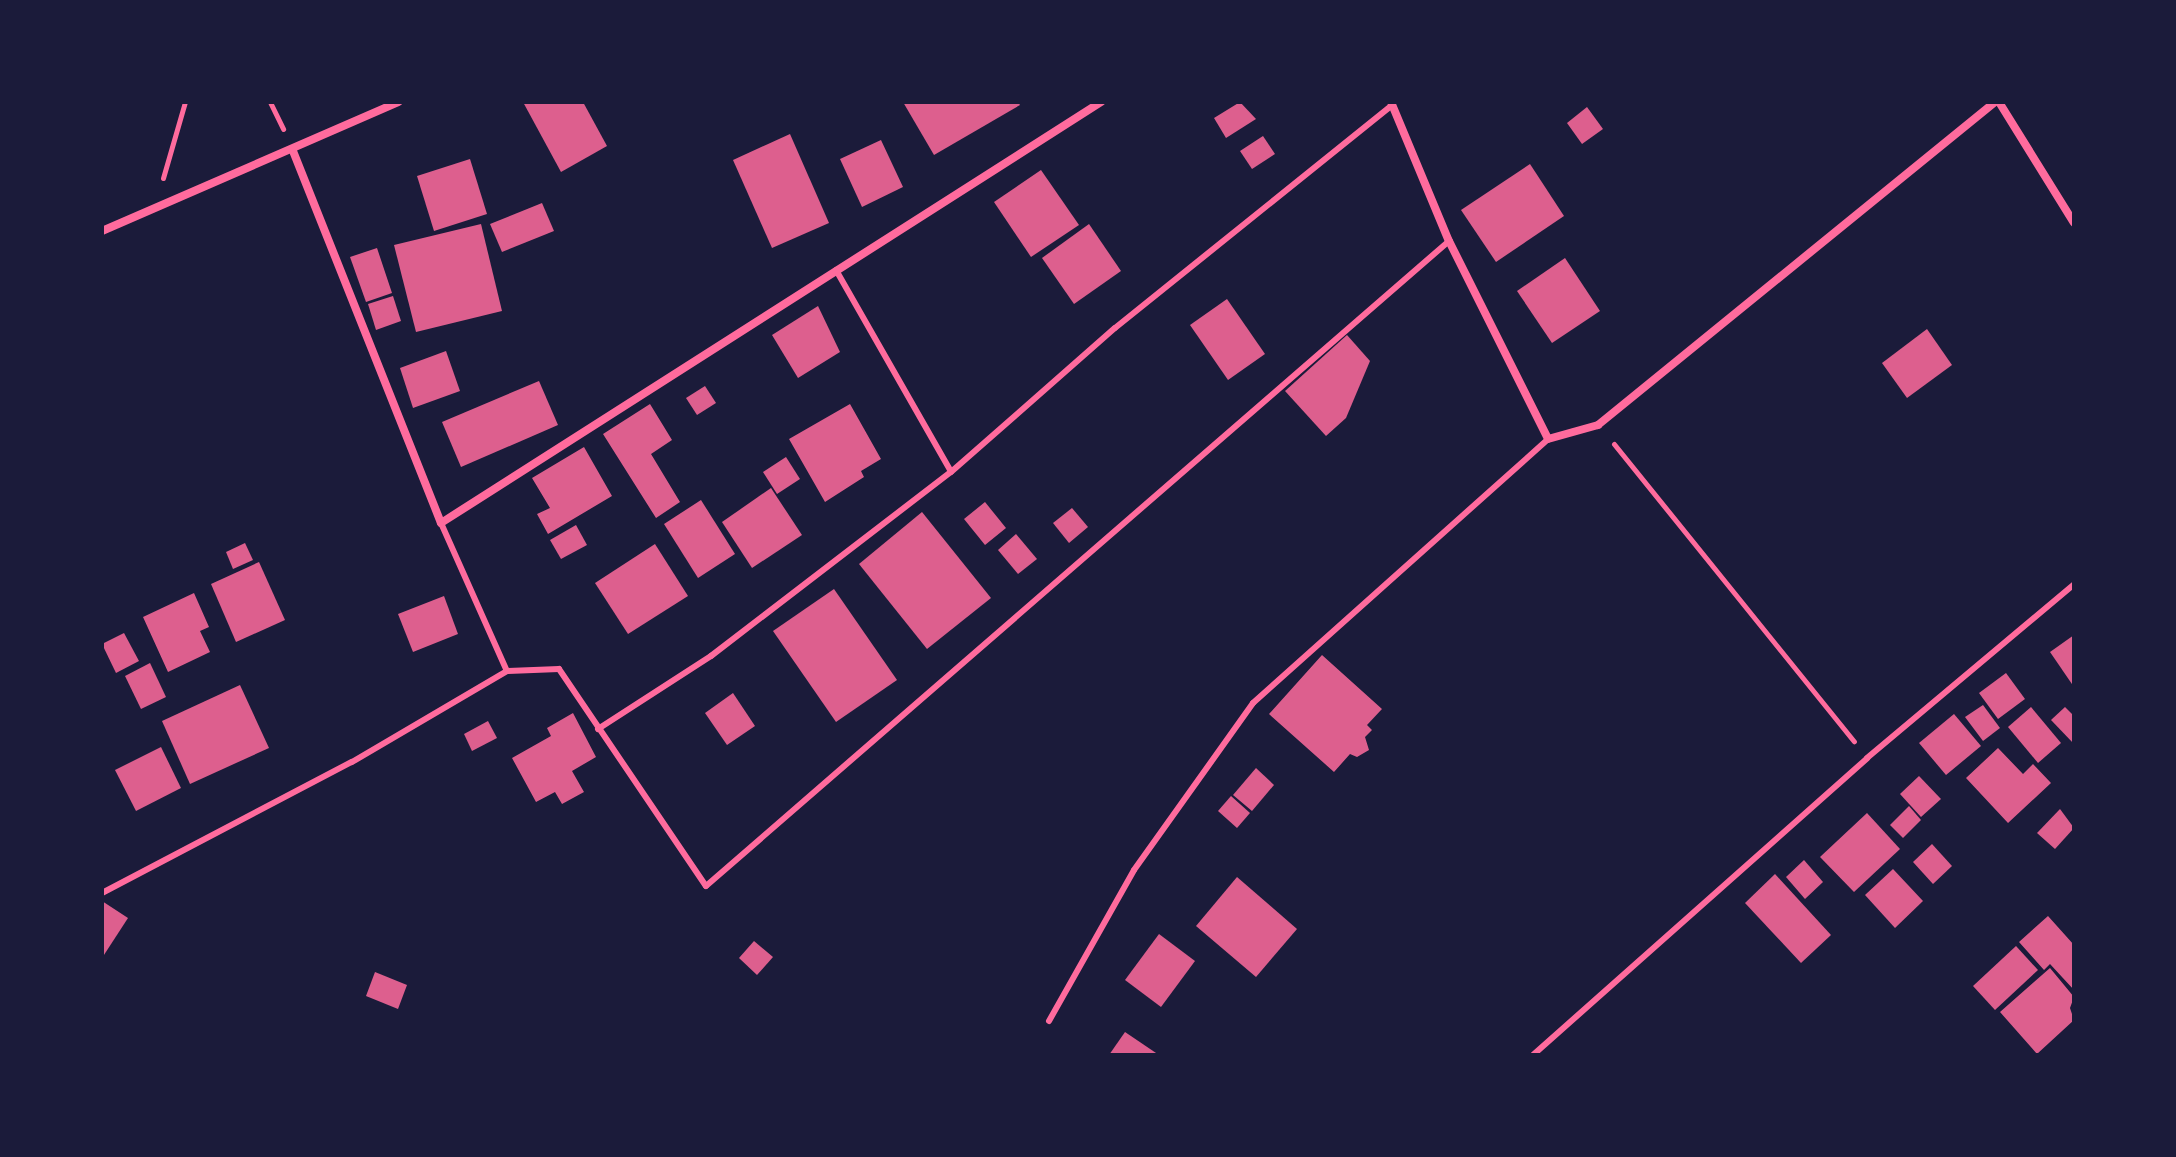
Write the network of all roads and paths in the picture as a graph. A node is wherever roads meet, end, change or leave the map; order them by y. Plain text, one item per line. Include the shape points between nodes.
1 (185, 102) edge
2 (398, 102) edge
3 (1101, 102) edge
4 (1997, 102) edge
5 (1391, 103) edge
6 (293, 151) junction
7 (155, 206) junction
8 (2074, 223) edge
9 (102, 231) edge
10 (1449, 241) junction
11 (836, 269) junction
12 (1598, 425) junction
13 (1548, 439) junction
14 (951, 472) junction
15 (441, 523) junction
16 (2074, 584) edge
17 (507, 671) junction
18 (598, 729) junction
19 (1867, 758) junction
20 (102, 893) edge
21 (1049, 1021) dead end
22 (1533, 1055) edge

1 - 7 path
2 - 6 street
3 - 11 street
4 - 8 street
4 - 12 street
5 - 10 street
5 - 14 lane via 1115,328
6 - 7 street
6 - 15 street
7 - 9 street
10 - 13 street
10 - 18 lane via 706,886
11 - 14 lane
11 - 15 street
12 - 13 street
12 - 19 path
13 - 21 lane via 1253,703 1134,870
14 - 18 lane via 711,656
15 - 17 lane
16 - 19 lane
17 - 18 lane via 559,669
17 - 20 lane via 352,762
19 - 22 lane

